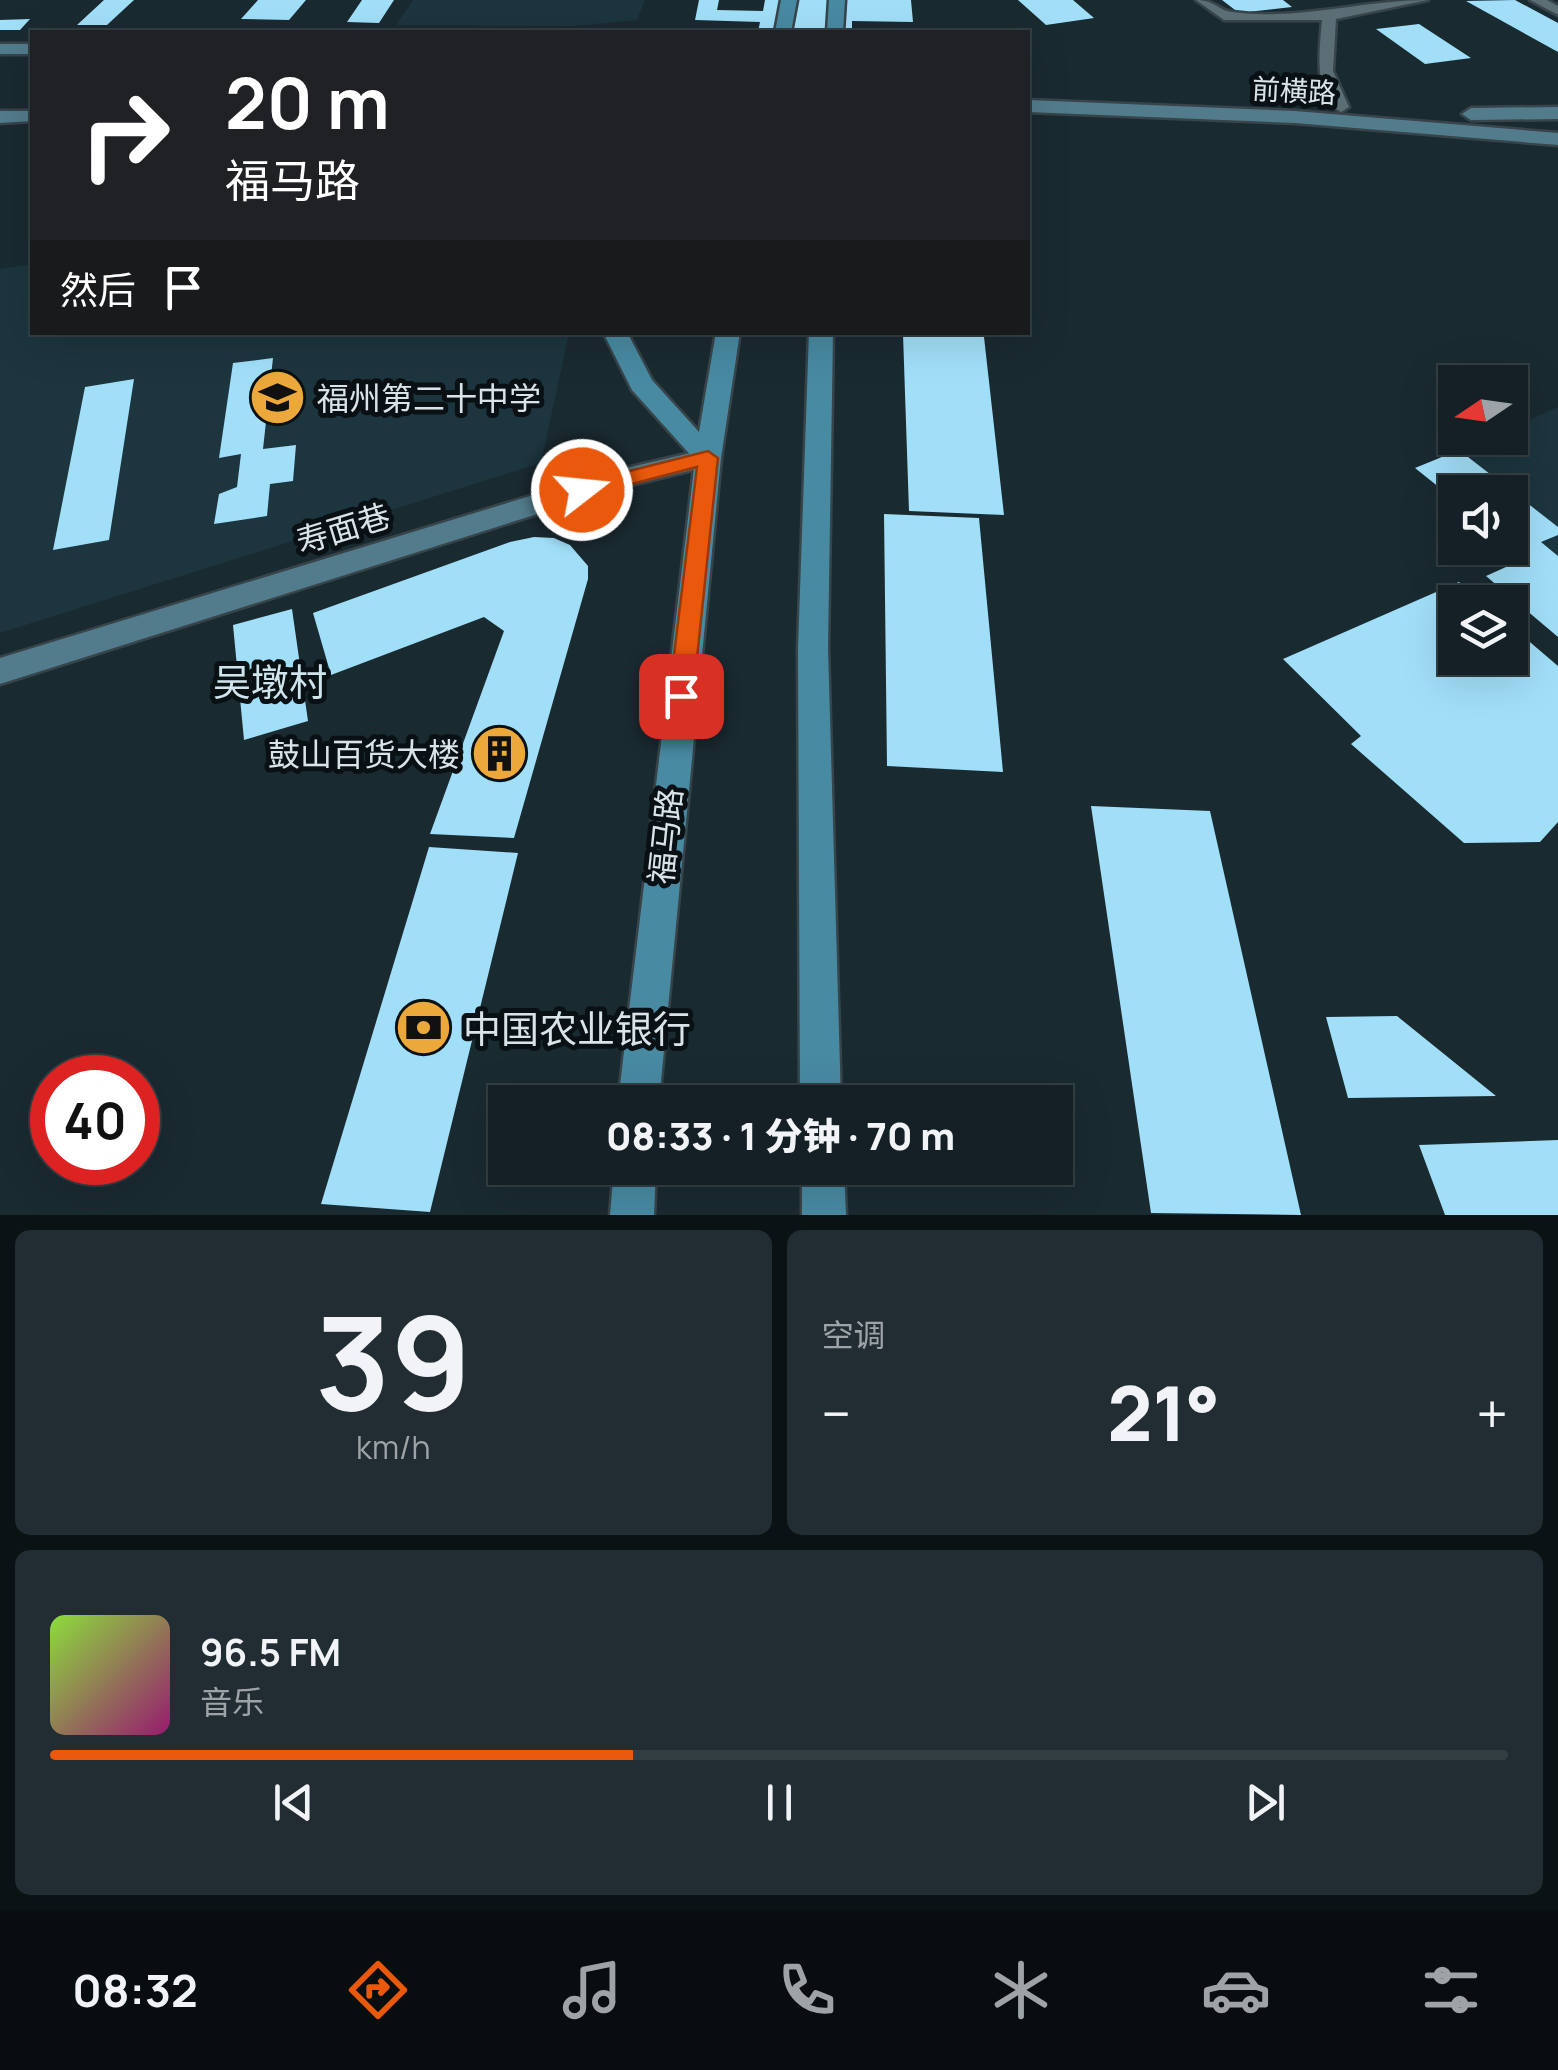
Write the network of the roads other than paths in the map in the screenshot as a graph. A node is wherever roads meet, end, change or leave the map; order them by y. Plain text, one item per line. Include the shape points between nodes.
1 (790, 0) edge
2 (837, 0) edge
3 (1204, 0) edge
4 (1334, 0) edge
5 (1422, 0) edge
6 (1537, 0) edge
7 (1558, 11) edge
8 (1352, 12) junction
9 (1329, 16) junction
10 (783, 30) edge
11 (834, 30) edge
12 (30, 49) edge
13 (0, 50) edge
14 (1030, 92) edge
15 (1030, 106) edge
16 (1341, 107) junction
17 (1558, 112) edge
18 (30, 116) edge
19 (0, 117) edge
20 (1558, 139) edge
21 (616, 335) edge
22 (728, 335) edge
23 (821, 335) edge
24 (708, 458) junction
25 (0, 671) edge
26 (641, 1085) edge
27 (822, 1085) edge
28 (634, 1185) edge
29 (823, 1185) edge
30 (632, 1215) edge
31 (824, 1215) edge

1 - 10 main road
2 - 11 main road
3 - 9 lane via 1224,16
4 - 8 lane
5 - 8 lane
6 - 7 lane
8 - 9 lane
9 - 16 lane via 1326,71
12 - 13 main road
14 - 16 main road, 前横路
15 - 20 main road, 前横路 via 1295,117
16 - 17 main road, 前横路
18 - 19 main road
21 - 24 main road via 640,384
22 - 24 main road, 福马路
23 - 27 main road via 813,648
24 - 25 main road, 寿面巷 via 618,478
24 - 26 main road, 福马路
28 - 30 main road
29 - 31 main road

